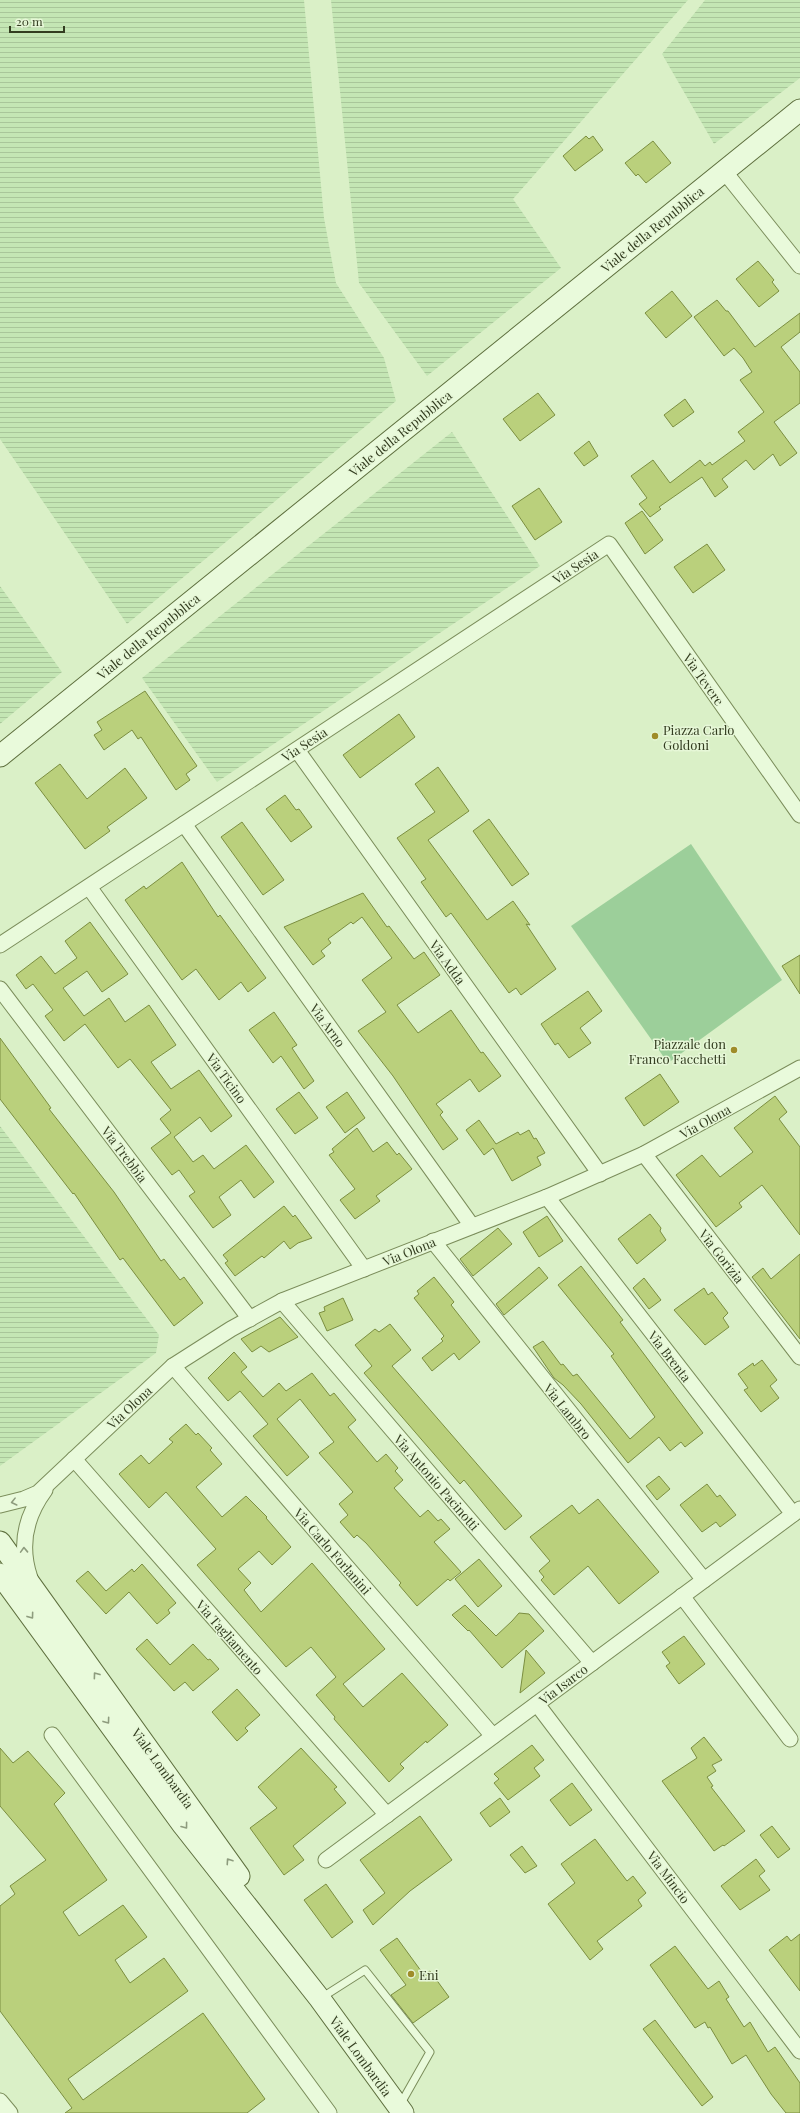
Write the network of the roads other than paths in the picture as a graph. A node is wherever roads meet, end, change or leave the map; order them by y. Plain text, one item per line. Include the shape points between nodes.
1 (800, 110) edge
2 (724, 171) junction
3 (800, 266) edge
4 (609, 544) joint
5 (297, 750) junction
6 (0, 756) edge
7 (800, 815) edge
8 (184, 824) junction
9 (89, 887) junction
10 (0, 945) edge
11 (0, 989) edge
12 (800, 1068) edge
13 (644, 1154) junction
14 (600, 1174) junction
15 (547, 1197) junction
16 (472, 1226) junction
17 (433, 1241) junction
18 (364, 1269) junction
19 (282, 1301) junction
20 (250, 1319) junction
21 (800, 1357) edge
22 (173, 1366) junction
23 (74, 1459) junction
24 (50, 1483) junction
25 (0, 1505) edge
26 (796, 1511) edge
27 (0, 1542) edge
28 (704, 1580) junction
29 (3, 1581) edge
30 (33, 1587) junction
31 (682, 1596) junction
32 (592, 1663) junction
33 (537, 1704) junction
34 (52, 1735) dead end
35 (494, 1736) junction
36 (790, 1739) dead end
37 (387, 1815) junction
38 (326, 1860) dead end
39 (320, 1998) junction
40 (800, 2050) edge
41 (0, 2101) edge
42 (401, 2110) edge
43 (10, 2113) edge
44 (329, 2113) edge

1 - 2 main road, Viale della Repubblica
2 - 3 street
2 - 6 main road, Viale della Repubblica
4 - 5 street, Via Sesia
4 - 7 street, Via Tevere
5 - 8 street, Via Sesia
5 - 14 street, Via Adda
8 - 9 street, Via Sesia
8 - 16 street, Via Arno
9 - 10 street, Via Sesia
9 - 18 street, Via Ticino
11 - 20 street, Via Trebbia
12 - 13 street, Via Olona
13 - 14 street, Via Olona
13 - 21 street, Via Gorizia
14 - 15 street, Via Olona
15 - 16 street, Via Olona
15 - 26 street, Via Brenta
16 - 17 street, Via Olona
17 - 18 street, Via Olona
17 - 28 street, Via Lambro
18 - 19 street, Via Olona
19 - 20 street, Via Olona
19 - 32 street, Via Antonio Pacinotti
20 - 22 street, Via Olona
22 - 23 street, Via Olona
22 - 35 street, Via Carlo Forlanini
23 - 24 street, Via Olona
23 - 37 street, Via Tagliamento
24 -> 25 street, Via Olona via 24,1499
30 -> 24 street, Via Olona via 26,1567 24,1537 31,1511
26 - 28 street, Via Isarco
27 - 30 main road, Viale Lombardia
28 - 31 street, Via Isarco
29 -> 39 main road, Viale Lombardia via 183,1825
39 -> 30 main road, Viale Lombardia via 200,1819
31 - 32 street, Via Isarco
31 - 36 street
32 - 33 street, Via Isarco
33 - 35 street, Via Isarco
33 - 40 street, Via Mincio
34 - 44 street
35 - 37 street, Via Isarco
37 - 38 street, Via Isarco
39 - 42 main road, Viale Lombardia
39 - 42 lane via 365,1970 430,2052
41 - 43 street

